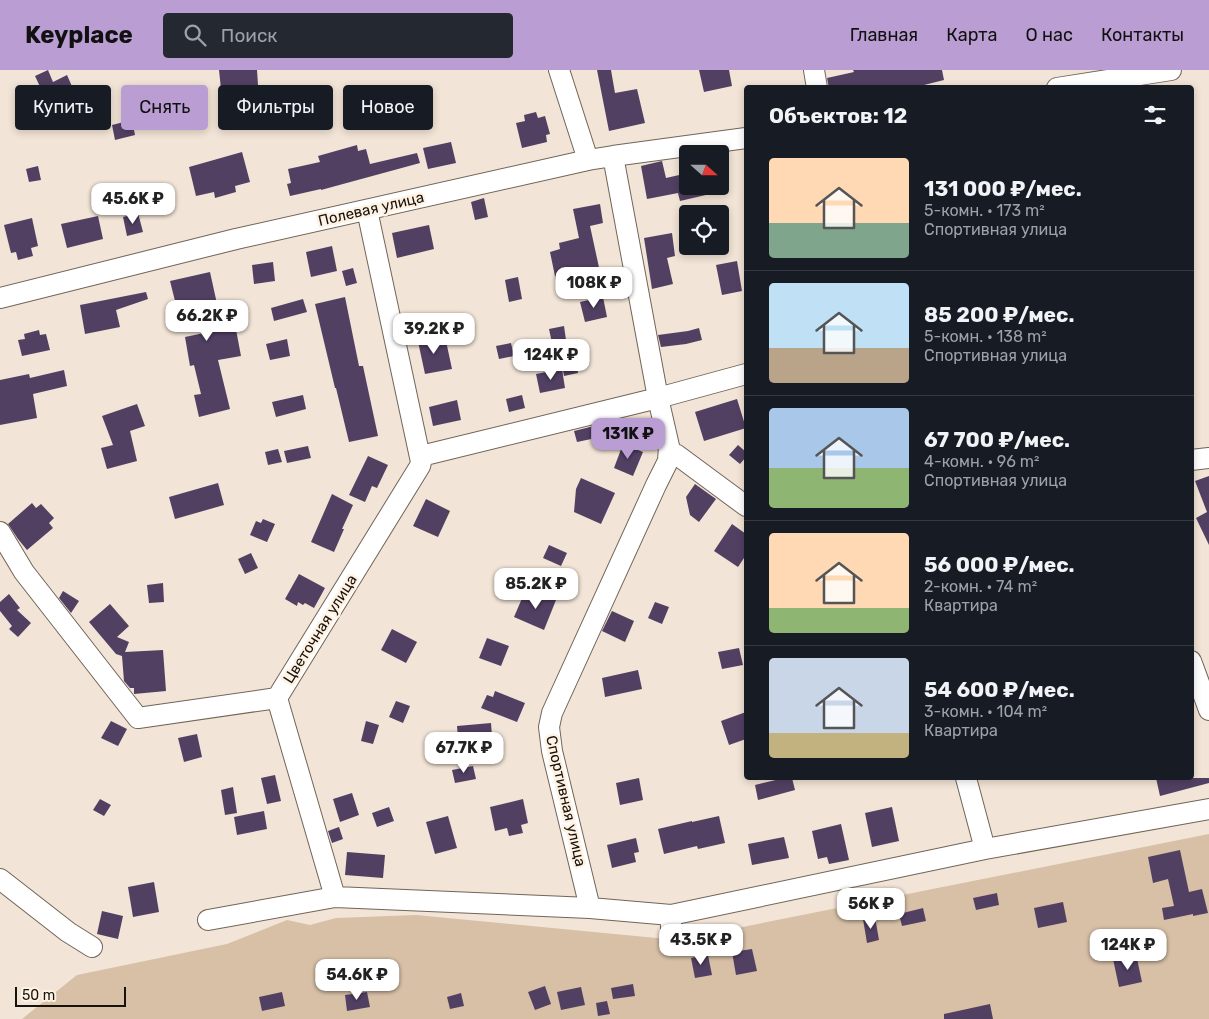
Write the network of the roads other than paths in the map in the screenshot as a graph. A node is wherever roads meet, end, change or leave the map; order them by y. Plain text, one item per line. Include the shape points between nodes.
1 (559, 70) edge
2 (814, 70) edge
3 (1171, 70) edge
4 (816, 85) edge
5 (1076, 85) edge
6 (744, 138) edge
7 (612, 156) junction
8 (588, 160) junction
9 (366, 210) junction
10 (0, 298) edge
11 (744, 375) edge
12 (658, 398) junction
13 (669, 451) junction
14 (421, 456) junction
15 (1209, 458) edge
16 (1194, 460) edge
17 (744, 505) edge
18 (0, 532) edge
19 (1194, 669) edge
20 (278, 698) junction
21 (1209, 710) edge
22 (967, 780) edge
23 (1209, 809) edge
24 (985, 849) junction
25 (0, 879) edge
26 (335, 897) junction
27 (590, 908) junction
28 (208, 920) dead end
29 (92, 947) dead end

1 - 8 street
2 - 4 street
3 - 5 street
6 - 7 street, Полевая улица
7 - 8 street, Полевая улица
7 - 12 street, Спортивная улица
8 - 9 street, Полевая улица
9 - 10 street, Полевая улица
9 - 14 street
11 - 12 street
12 - 13 street, Спортивная улица
12 - 14 street
13 - 17 street
13 - 27 street, Спортивная улица via 665,468 555,704 549,727
14 - 20 street, Цветочная улица via 420,466
15 - 16 street
18 - 20 street, Цветочная улица via 24,572 138,718
19 - 21 street
20 - 26 street
22 - 24 street
23 - 24 street
24 - 27 street via 671,925
25 - 29 street
26 - 27 street
26 - 28 street

